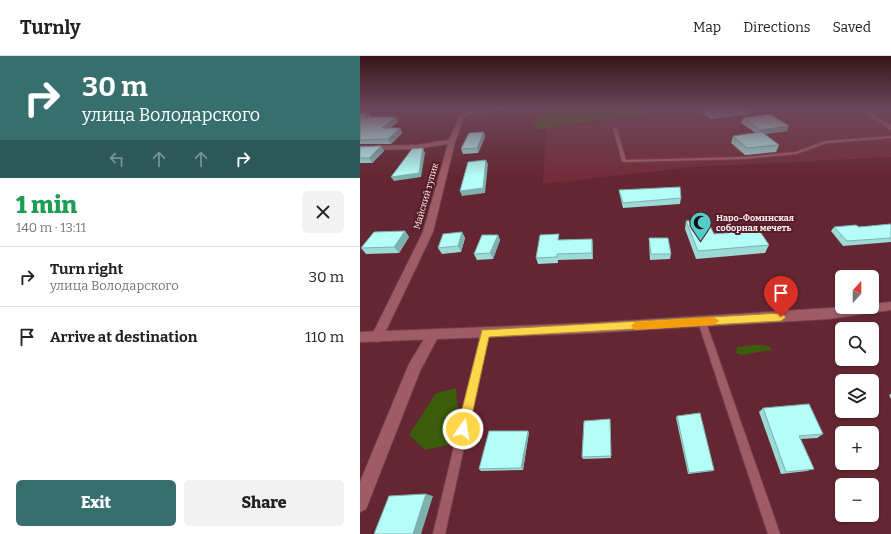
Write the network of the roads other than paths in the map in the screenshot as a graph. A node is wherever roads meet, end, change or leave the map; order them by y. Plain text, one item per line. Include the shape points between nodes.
1 (456, 131) edge
2 (616, 131) edge
3 (891, 137) edge
4 (452, 142) junction
5 (360, 148) edge
6 (891, 306) edge
7 (702, 322) junction
8 (485, 333) junction
9 (433, 335) junction
10 (360, 337) edge
11 (377, 337) junction
12 (360, 503) edge
13 (439, 534) edge
14 (774, 534) edge

1 - 4 street, Майский тупик
2 - 3 lane via 624,161 744,158 796,153 826,142
4 - 5 street via 416,147
4 - 11 street, Майский тупик via 428,232
6 - 7 street via 828,314
7 - 8 street
7 - 14 lane
8 - 9 street
8 - 13 lane
9 - 11 street
9 - 12 street via 414,368
10 - 11 street

